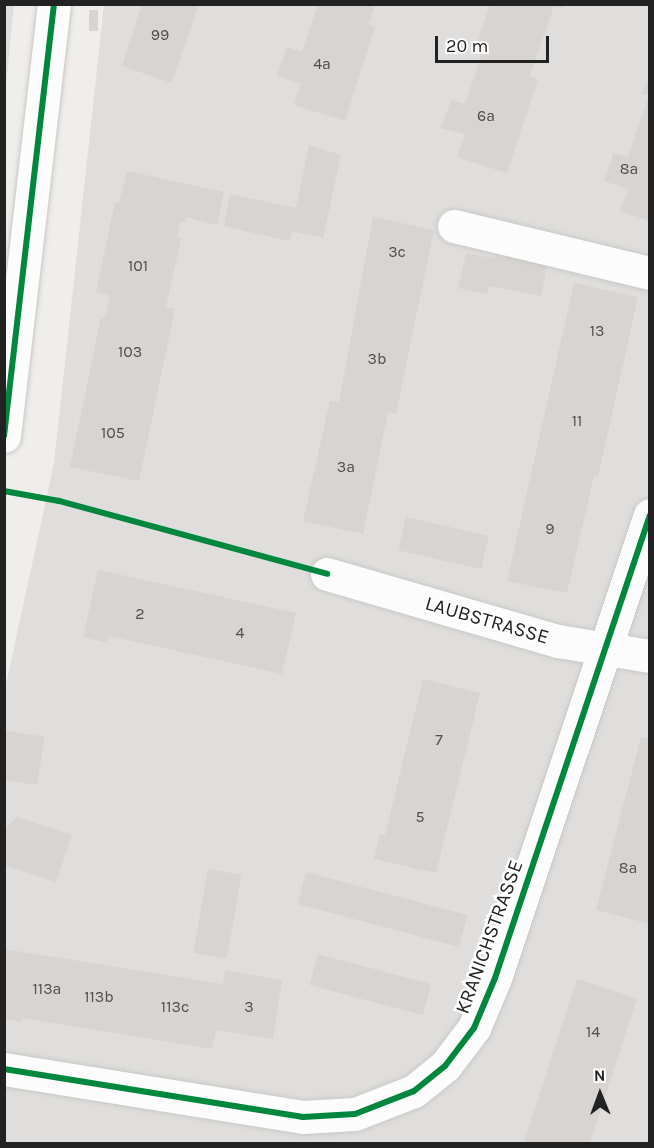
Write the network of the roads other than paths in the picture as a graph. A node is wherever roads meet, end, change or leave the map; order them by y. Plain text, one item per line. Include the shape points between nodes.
1 (54, 4) edge
2 (454, 226) dead end
3 (650, 273) edge
4 (11, 330) edge
5 (4, 436) edge
6 (650, 515) edge
7 (327, 574) dead end
8 (606, 652) junction
9 (650, 656) edge
10 (4, 1069) edge

1 - 4 street
2 - 3 street
4 - 5 street
6 - 8 street, KRANICHSTRASSE
7 - 8 street, LAUBSTRASSE
8 - 9 street, LAUBSTRASSE
8 - 10 street, KRANICHSTRASSE via 495,978 474,1028 445,1066 414,1090 355,1114 303,1117

